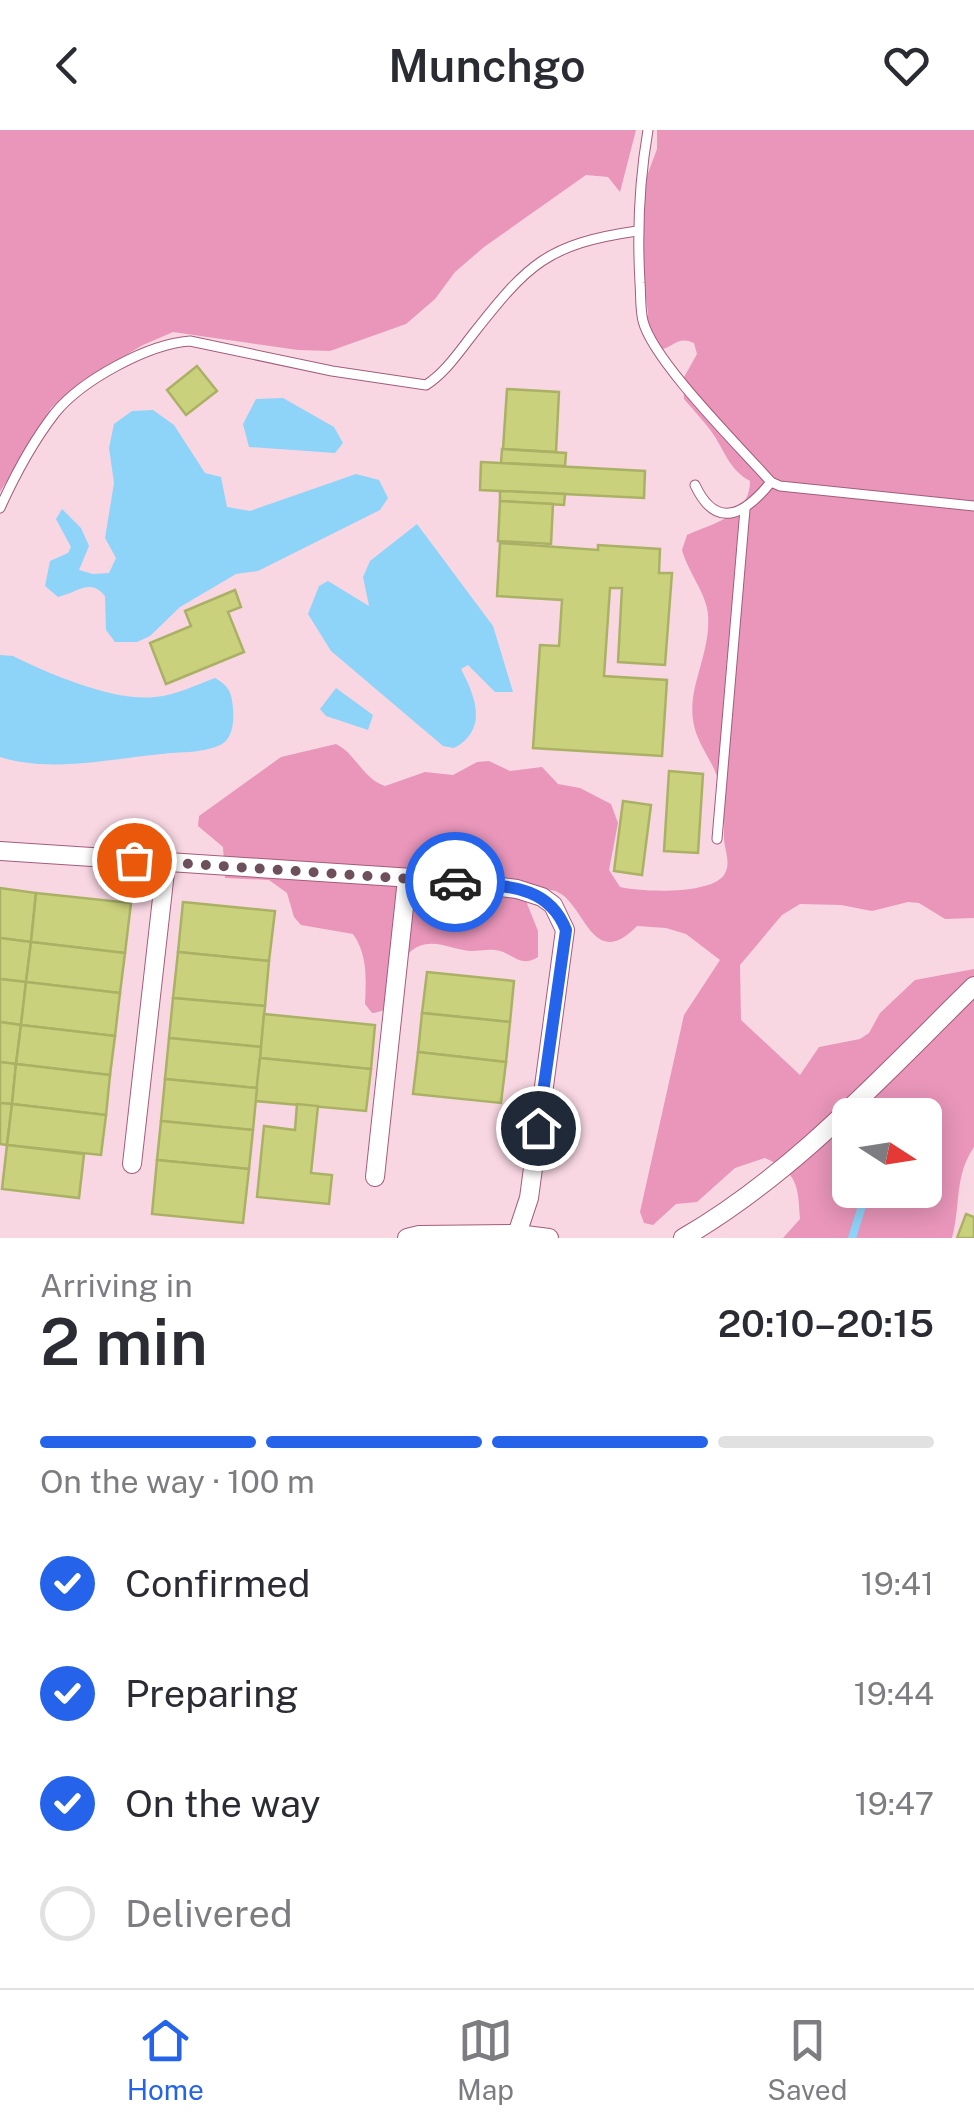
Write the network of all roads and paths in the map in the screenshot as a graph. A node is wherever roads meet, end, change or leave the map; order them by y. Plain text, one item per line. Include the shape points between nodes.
1 (648, 130) edge
2 (637, 231) junction
3 (771, 482) junction
4 (694, 486) dead end
5 (974, 506) edge
6 (0, 508) edge
7 (745, 510) junction
8 (717, 839) dead end
9 (0, 851) edge
10 (166, 863) junction
11 (407, 880) junction
12 (974, 986) edge
13 (132, 1164) dead end
14 (374, 1177) dead end
15 (517, 1234) junction
16 (407, 1238) edge
17 (549, 1238) edge
18 (683, 1238) edge

1 - 2 lane
2 - 3 lane via 642,320 651,340
2 - 6 lane via 593,237 548,256 513,284 426,386 190,341 134,357 56,412
3 - 5 lane via 792,490
3 - 7 lane
4 - 7 lane via 712,509
7 - 8 lane
9 - 10 street
10 - 11 street
10 - 13 street
11 - 14 street
11 - 15 street via 517,889 553,906 566,930 529,1198
12 - 18 street via 827,1129 731,1210
15 - 16 street
15 - 17 street

